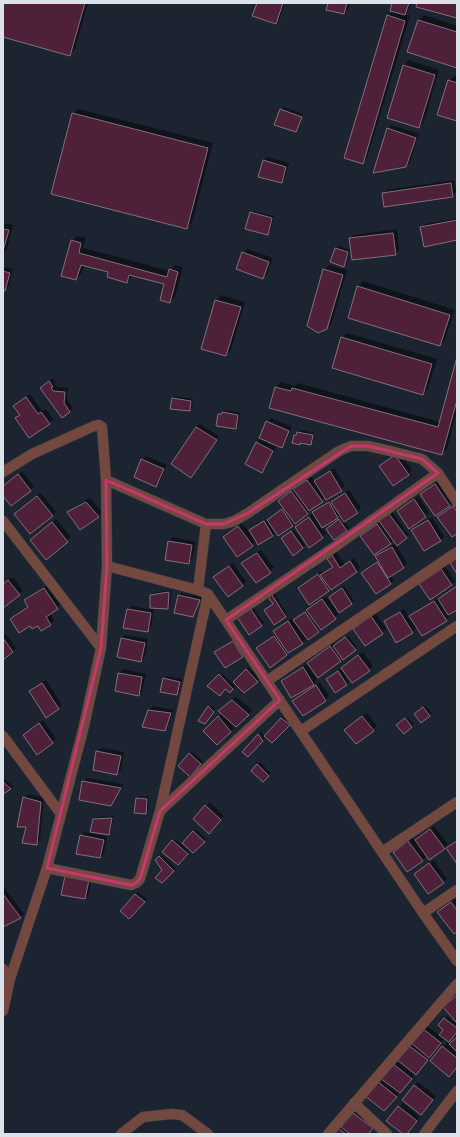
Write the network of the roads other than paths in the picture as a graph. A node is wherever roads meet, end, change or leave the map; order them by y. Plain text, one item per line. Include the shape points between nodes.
1 (3, 472) edge
2 (438, 473) junction
3 (106, 480) junction
4 (457, 502) edge
5 (3, 521) edge
6 (206, 524) junction
7 (457, 552) edge
8 (106, 566) junction
9 (198, 590) junction
10 (208, 594) junction
11 (226, 620) junction
12 (456, 630) edge
13 (101, 648) junction
14 (267, 681) junction
15 (280, 700) junction
16 (301, 732) junction
17 (3, 736) edge
18 (457, 802) edge
19 (160, 811) junction
20 (61, 814) junction
21 (382, 852) junction
22 (47, 868) junction
23 (457, 890) edge
24 (423, 913) junction
25 (457, 962) edge
26 (3, 969) edge
27 (10, 979) junction
28 (457, 984) edge
29 (3, 1011) edge
30 (457, 1091) edge
31 (354, 1103) junction
32 (121, 1134) edge
33 (208, 1134) edge
34 (328, 1134) edge
35 (387, 1134) edge
36 (424, 1134) edge

1 - 3 street via 32,454 99,425 102,427
2 - 4 street
2 - 6 street via 422,459 368,446 351,446 339,451 248,513 224,524
2 - 11 street
3 - 6 street
3 - 8 street
5 - 13 street
6 - 9 street
7 - 14 street
8 - 9 street
8 - 13 street
9 - 10 street
10 - 11 street
10 - 19 street
11 - 14 street
12 - 16 street
13 - 20 street
14 - 15 street
15 - 16 street
15 - 19 street
16 - 21 street
17 - 20 street
18 - 21 street
19 - 22 street via 140,879 136,883 130,885
20 - 22 street
21 - 24 street
22 - 27 street
23 - 24 street
24 - 25 street
26 - 27 street
27 - 29 street
28 - 31 street
30 - 36 street
31 - 34 street
31 - 35 street
32 - 33 street via 143,1116 171,1114 182,1115

